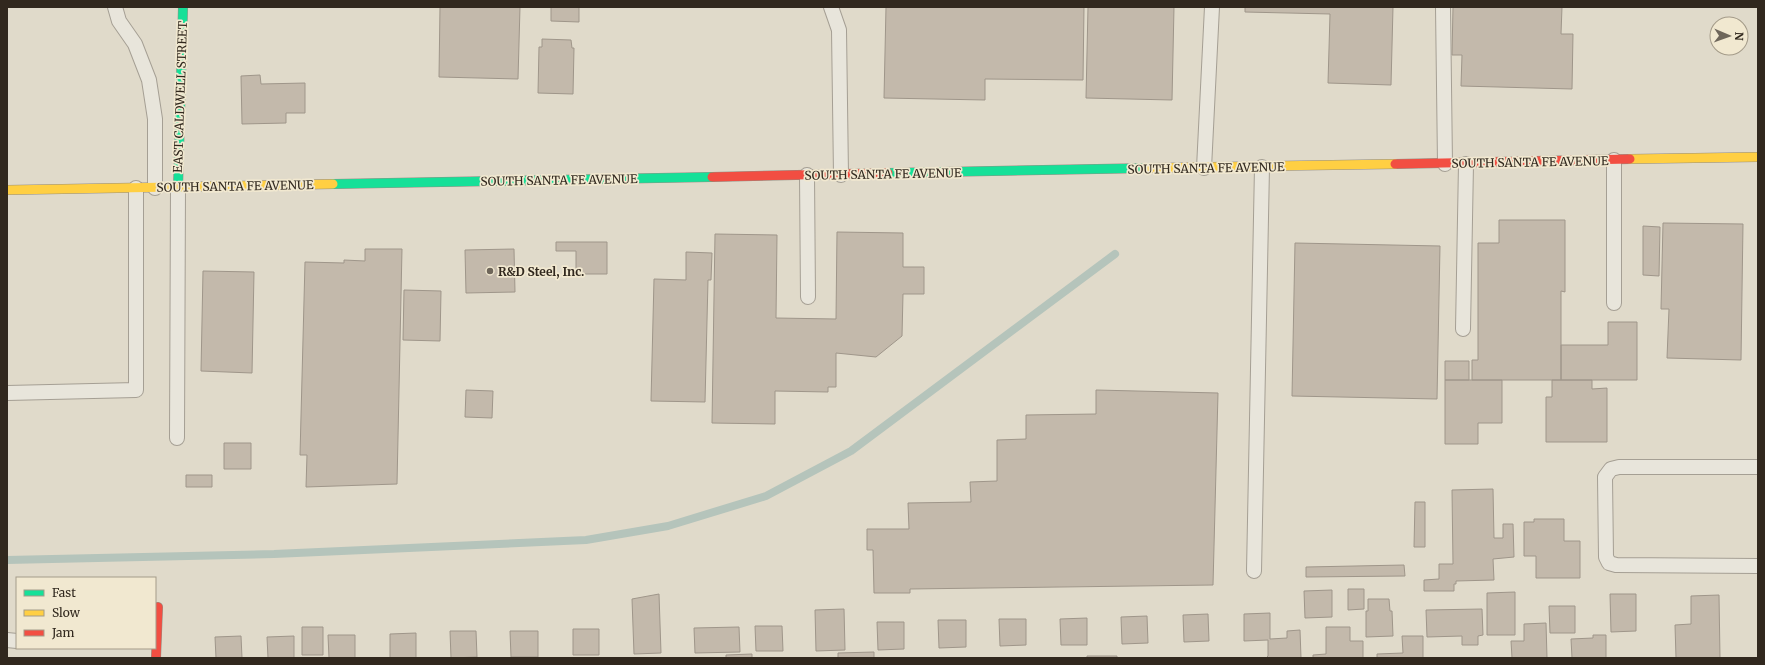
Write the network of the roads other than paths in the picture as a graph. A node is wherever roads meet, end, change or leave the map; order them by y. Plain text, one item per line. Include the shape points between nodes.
1 (115, 7) edge
2 (182, 7) edge
3 (831, 7) edge
4 (1212, 7) edge
5 (1443, 7) edge
6 (1758, 157) edge
7 (1614, 160) junction
8 (1445, 164) junction
9 (1466, 164) junction
10 (1262, 167) junction
11 (1204, 168) junction
12 (807, 175) junction
13 (842, 175) junction
14 (136, 188) junction
15 (155, 188) junction
16 (178, 188) junction
17 (7, 190) edge
18 (808, 297) dead end
19 (1614, 303) dead end
20 (1463, 329) dead end
21 (7, 393) edge
22 (177, 438) dead end
23 (1758, 467) edge
24 (1758, 566) edge
25 (1254, 571) dead end
26 (158, 607) dead end
27 (156, 650) edge

1 - 15 lane via 119,21 135,44 149,80 155,118
2 - 16 main road, EAST CALDWELL STREET
3 - 13 lane via 839,30
4 - 11 lane
5 - 8 lane
6 - 7 main road, SOUTH SANTA FE AVENUE
7 - 9 main road, SOUTH SANTA FE AVENUE
7 - 19 lane
8 - 9 main road, SOUTH SANTA FE AVENUE
8 - 10 main road, SOUTH SANTA FE AVENUE
9 - 20 lane
10 - 11 main road, SOUTH SANTA FE AVENUE
10 - 25 lane
11 - 13 main road, SOUTH SANTA FE AVENUE
12 - 13 main road, SOUTH SANTA FE AVENUE
12 - 16 main road, SOUTH SANTA FE AVENUE
12 - 18 lane
14 - 15 main road, SOUTH SANTA FE AVENUE
14 - 17 main road, SOUTH SANTA FE AVENUE
14 - 21 lane via 136,390
15 - 16 main road, SOUTH SANTA FE AVENUE
16 - 22 lane
23 - 24 lane via 1620,467 1611,468 1605,477 1606,557 1609,563
26 - 27 main road

